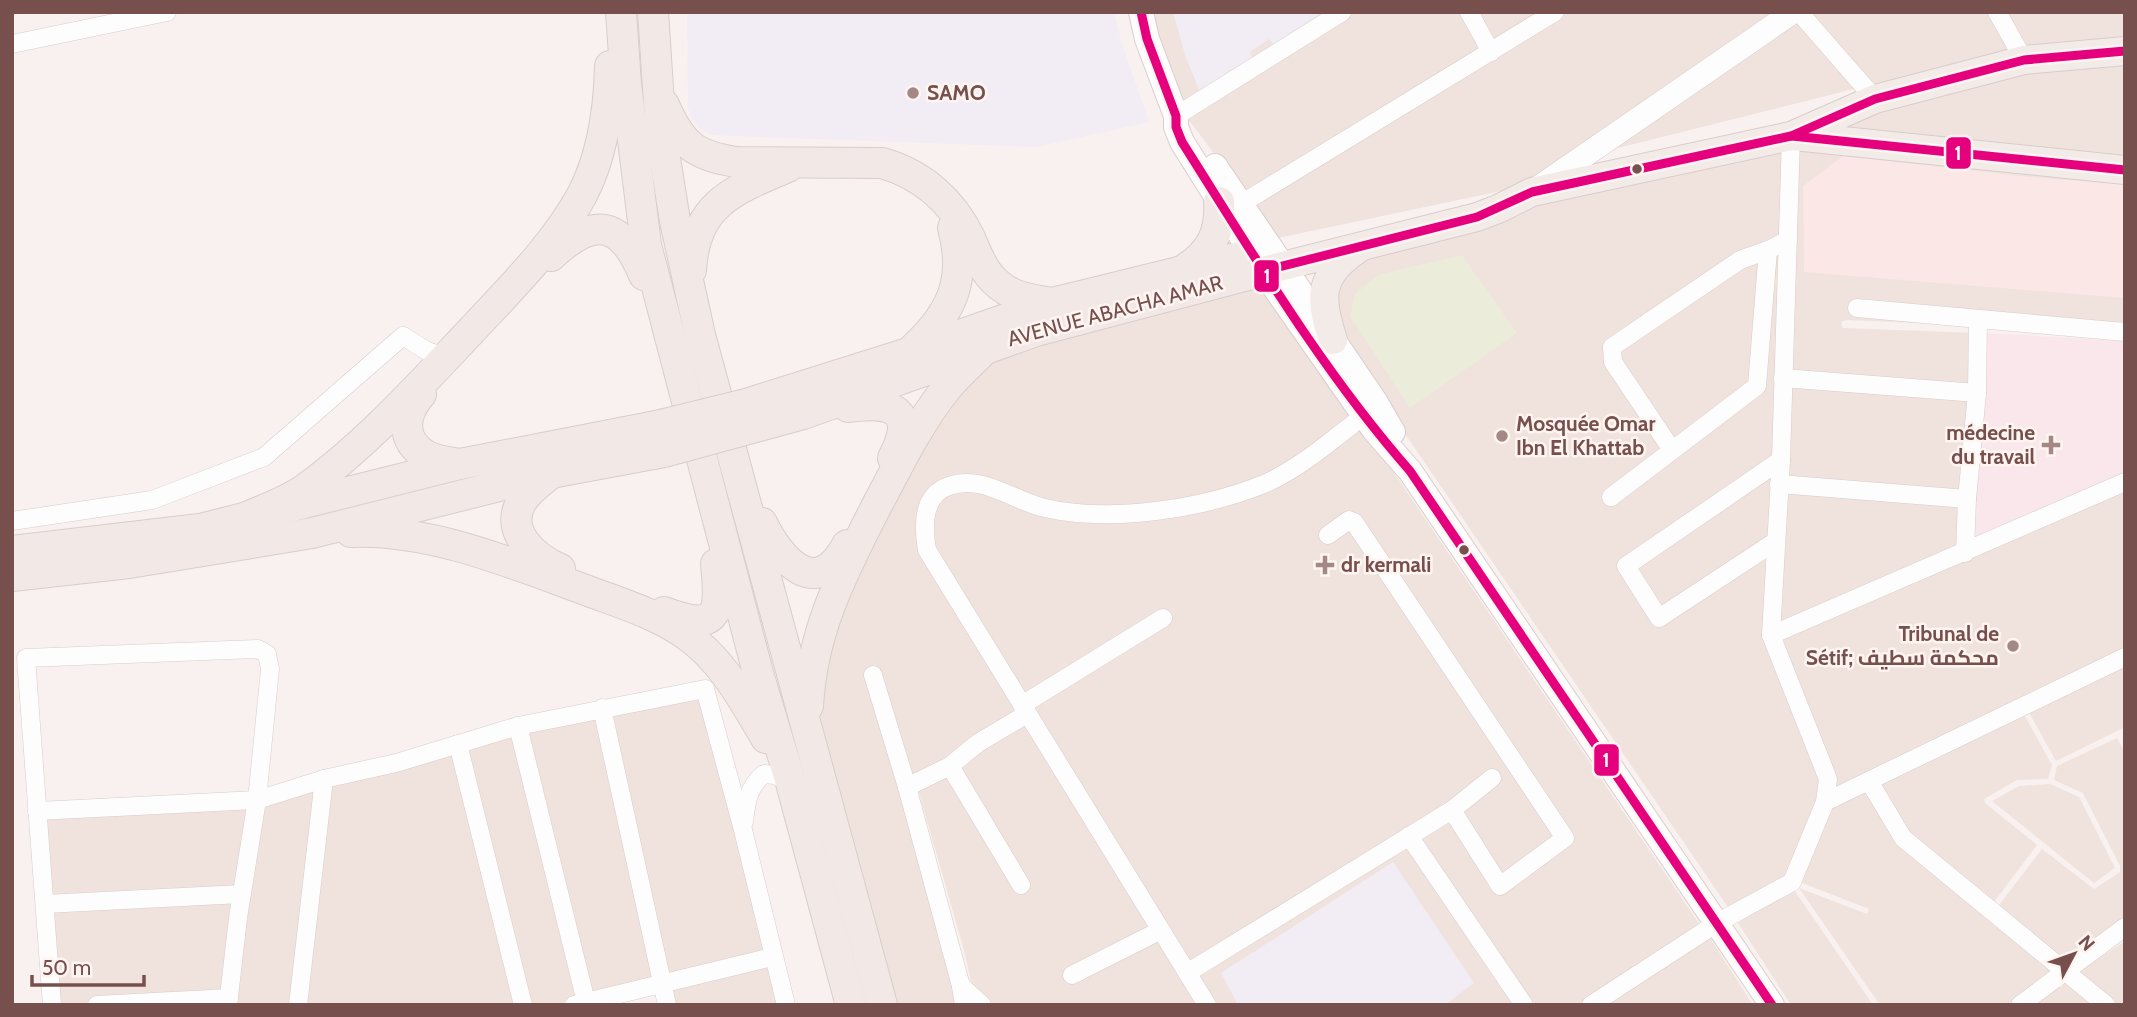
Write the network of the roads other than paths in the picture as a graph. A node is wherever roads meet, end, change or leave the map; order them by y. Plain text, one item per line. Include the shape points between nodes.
1 (167, 12) edge
2 (618, 12) edge
3 (653, 12) edge
4 (1141, 12) edge
5 (1342, 12) edge
6 (1469, 12) edge
7 (1555, 12) edge
8 (1793, 12) edge
9 (1799, 12) edge
10 (1997, 12) edge
11 (12, 44) edge
12 (2125, 51) edge
13 (1491, 52) junction
14 (2024, 60) junction
15 (658, 92) junction
16 (1875, 99) junction
17 (1176, 116) junction
18 (1791, 136) junction
19 (797, 163) junction
20 (2125, 170) edge
21 (1532, 192) junction
22 (1230, 203) junction
23 (946, 204) junction
24 (1788, 240) junction
25 (1363, 245) junction
26 (1768, 250) junction
27 (1267, 260) junction
28 (1185, 269) junction
29 (690, 291) junction
30 (1052, 303) junction
31 (1857, 308) dead end
32 (1978, 319) junction
33 (2125, 332) edge
34 (670, 337) junction
35 (1333, 340) junction
36 (987, 347) junction
37 (908, 353) junction
38 (446, 357) junction
39 (1783, 378) junction
40 (1977, 393) junction
41 (1369, 408) junction
42 (803, 414) junction
43 (752, 415) junction
44 (660, 439) junction
45 (1672, 450) junction
46 (1780, 460) junction
47 (460, 464) junction
48 (705, 470) junction
49 (737, 470) junction
50 (551, 473) junction
51 (2125, 482) edge
52 (1779, 484) junction
53 (1611, 497) dead end
54 (1967, 499) junction
55 (242, 519) junction
56 (12, 521) edge
57 (312, 533) junction
58 (1328, 535) dead end
59 (1776, 541) junction
60 (12, 551) edge
61 (1965, 553) junction
62 (12, 576) edge
63 (1163, 618) dead end
64 (1772, 635) junction
65 (2125, 657) edge
66 (873, 676) dead end
67 (602, 708) junction
68 (1024, 709) junction
69 (517, 726) junction
70 (807, 727) junction
71 (458, 744) junction
72 (950, 766) junction
73 (1492, 778) dead end
74 (324, 779) junction
75 (1869, 780) junction
76 (791, 783) junction
77 (907, 787) junction
78 (257, 800) junction
79 (1825, 802) junction
80 (1452, 810) junction
81 (37, 811) junction
82 (743, 830) junction
83 (1409, 836) junction
84 (1021, 885) dead end
85 (241, 894) junction
86 (45, 904) junction
87 (1717, 923) junction
88 (2125, 927) edge
89 (1161, 930) junction
90 (772, 957) junction
91 (2065, 971) junction
92 (1187, 973) junction
93 (1073, 975) dead end
94 (663, 985) junction
95 (961, 986) junction
96 (229, 1001) edge
97 (580, 1003) edge
98 (52, 1005) edge
99 (97, 1005) edge
100 (298, 1005) edge
101 (523, 1005) edge
102 (667, 1005) edge
103 (786, 1005) edge
104 (851, 1005) edge
105 (882, 1005) edge
106 (964, 1005) edge
107 (982, 1005) edge
108 (1207, 1005) edge
109 (1524, 1005) edge
110 (1591, 1005) edge
111 (1772, 1005) edge
112 (2020, 1005) edge
113 (2106, 1005) edge

1 - 11 street
2 - 34 highway via 646,245
2 - 38 highway via 610,94 582,194 519,280
3 - 15 highway
4 - 17 main road
5 - 17 street
6 - 13 street
7 - 13 street
8 - 21 street
9 - 16 street
10 - 14 street
12 - 14 main road, AVENUE ABACHA AMAR
13 - 22 street
14 - 16 main road, AVENUE ABACHA AMAR
15 - 19 highway via 674,128 699,152 737,162
15 - 29 highway via 675,221
16 - 18 main road, AVENUE ABACHA AMAR
17 - 22 main road via 1182,142
18 - 20 main road
18 - 21 main road, AVENUE ABACHA AMAR
18 - 24 street
19 - 23 highway via 882,163 904,169 924,180
19 - 29 highway via 719,202 695,239
21 - 25 main road, AVENUE ABACHA AMAR via 1477,217
21 - 27 main road via 1483,200
22 - 27 main road
22 - 28 highway via 1206,253
23 - 30 highway via 992,279 1018,296
23 - 37 highway via 957,244 955,287 943,315
24 - 26 street
24 - 39 street
25 - 27 main road, AVENUE ABACHA AMAR
25 - 35 main road via 1345,258 1325,286 1322,303
26 - 45 street via 1757,386
26 - 45 street via 1740,260 1612,347 1613,362
27 - 28 highway
27 - 35 main road
27 - 36 highway, AVENUE ABACHA AMAR
27 - 41 main road
28 - 30 highway
29 - 49 highway
30 - 37 highway
31 - 32 street
32 - 33 street
32 - 40 street
34 - 47 highway via 627,243 599,229 576,236 549,258 408,413 408,434 422,452
34 - 48 highway
35 - 41 main road
36 - 42 highway, AVENUE ABACHA AMAR
36 - 70 highway via 947,387 908,446 836,590 818,635
37 - 43 highway
38 - 55 highway via 349,454 302,491
38 - 56 street via 403,336 264,457 152,500
39 - 40 street
39 - 46 street
40 - 54 street
41 - 68 street via 1318,451 1266,483 1161,511 1101,514 1044,508 976,483 947,486 935,496 923,527 926,550
41 - 87 main road
42 - 43 highway, AVENUE ABACHA AMAR
42 - 49 highway via 873,403 897,411 902,422 897,451 832,566 821,573 805,572 785,559 769,538
43 - 44 highway, bridge
44 - 47 highway
44 - 50 highway
45 - 53 street
46 - 52 street
46 - 59 street via 1626,566 1659,618
47 - 55 highway
48 - 50 highway via 719,603 708,619 695,622 602,588 531,552 521,537 517,513 521,502
48 - 76 highway
49 - 70 highway
50 - 57 highway
51 - 61 street
52 - 54 street
52 - 59 street
54 - 61 street
55 - 60 highway via 153,536
57 - 62 highway via 129,563
57 - 76 highway via 375,531 448,545 514,564 655,617 685,634 731,681
58 - 80 street via 1349,520 1354,522 1565,838 1500,886
59 - 64 street
61 - 64 street
63 - 68 street
64 - 79 street via 1828,779
65 - 75 street
66 - 77 street
67 - 69 street
67 - 82 street via 705,689
67 - 94 street
68 - 72 street
68 - 89 street
69 - 71 street
69 - 97 street
70 - 105 highway
71 - 74 street
71 - 101 street
72 - 77 street
72 - 84 street
73 - 80 street
74 - 78 street
74 - 100 street
75 - 79 street
75 - 91 street via 1903,838
76 - 82 street via 775,775 758,779 748,795
76 - 104 highway
77 - 95 street
78 - 81 street
78 - 81 street via 270,668 267,654 258,649 26,658
78 - 85 street
79 - 87 street via 1791,882
80 - 83 street
81 - 86 street
82 - 90 street
83 - 92 street
83 - 109 street
85 - 86 street
85 - 96 street
86 - 98 street
87 - 110 street
87 - 111 main road
88 - 91 street
89 - 92 street
89 - 93 street
90 - 94 street
90 - 103 street
91 - 112 street
91 - 113 street
92 - 108 street
94 - 97 street
94 - 102 street
95 - 106 street
95 - 107 street
96 - 99 street

